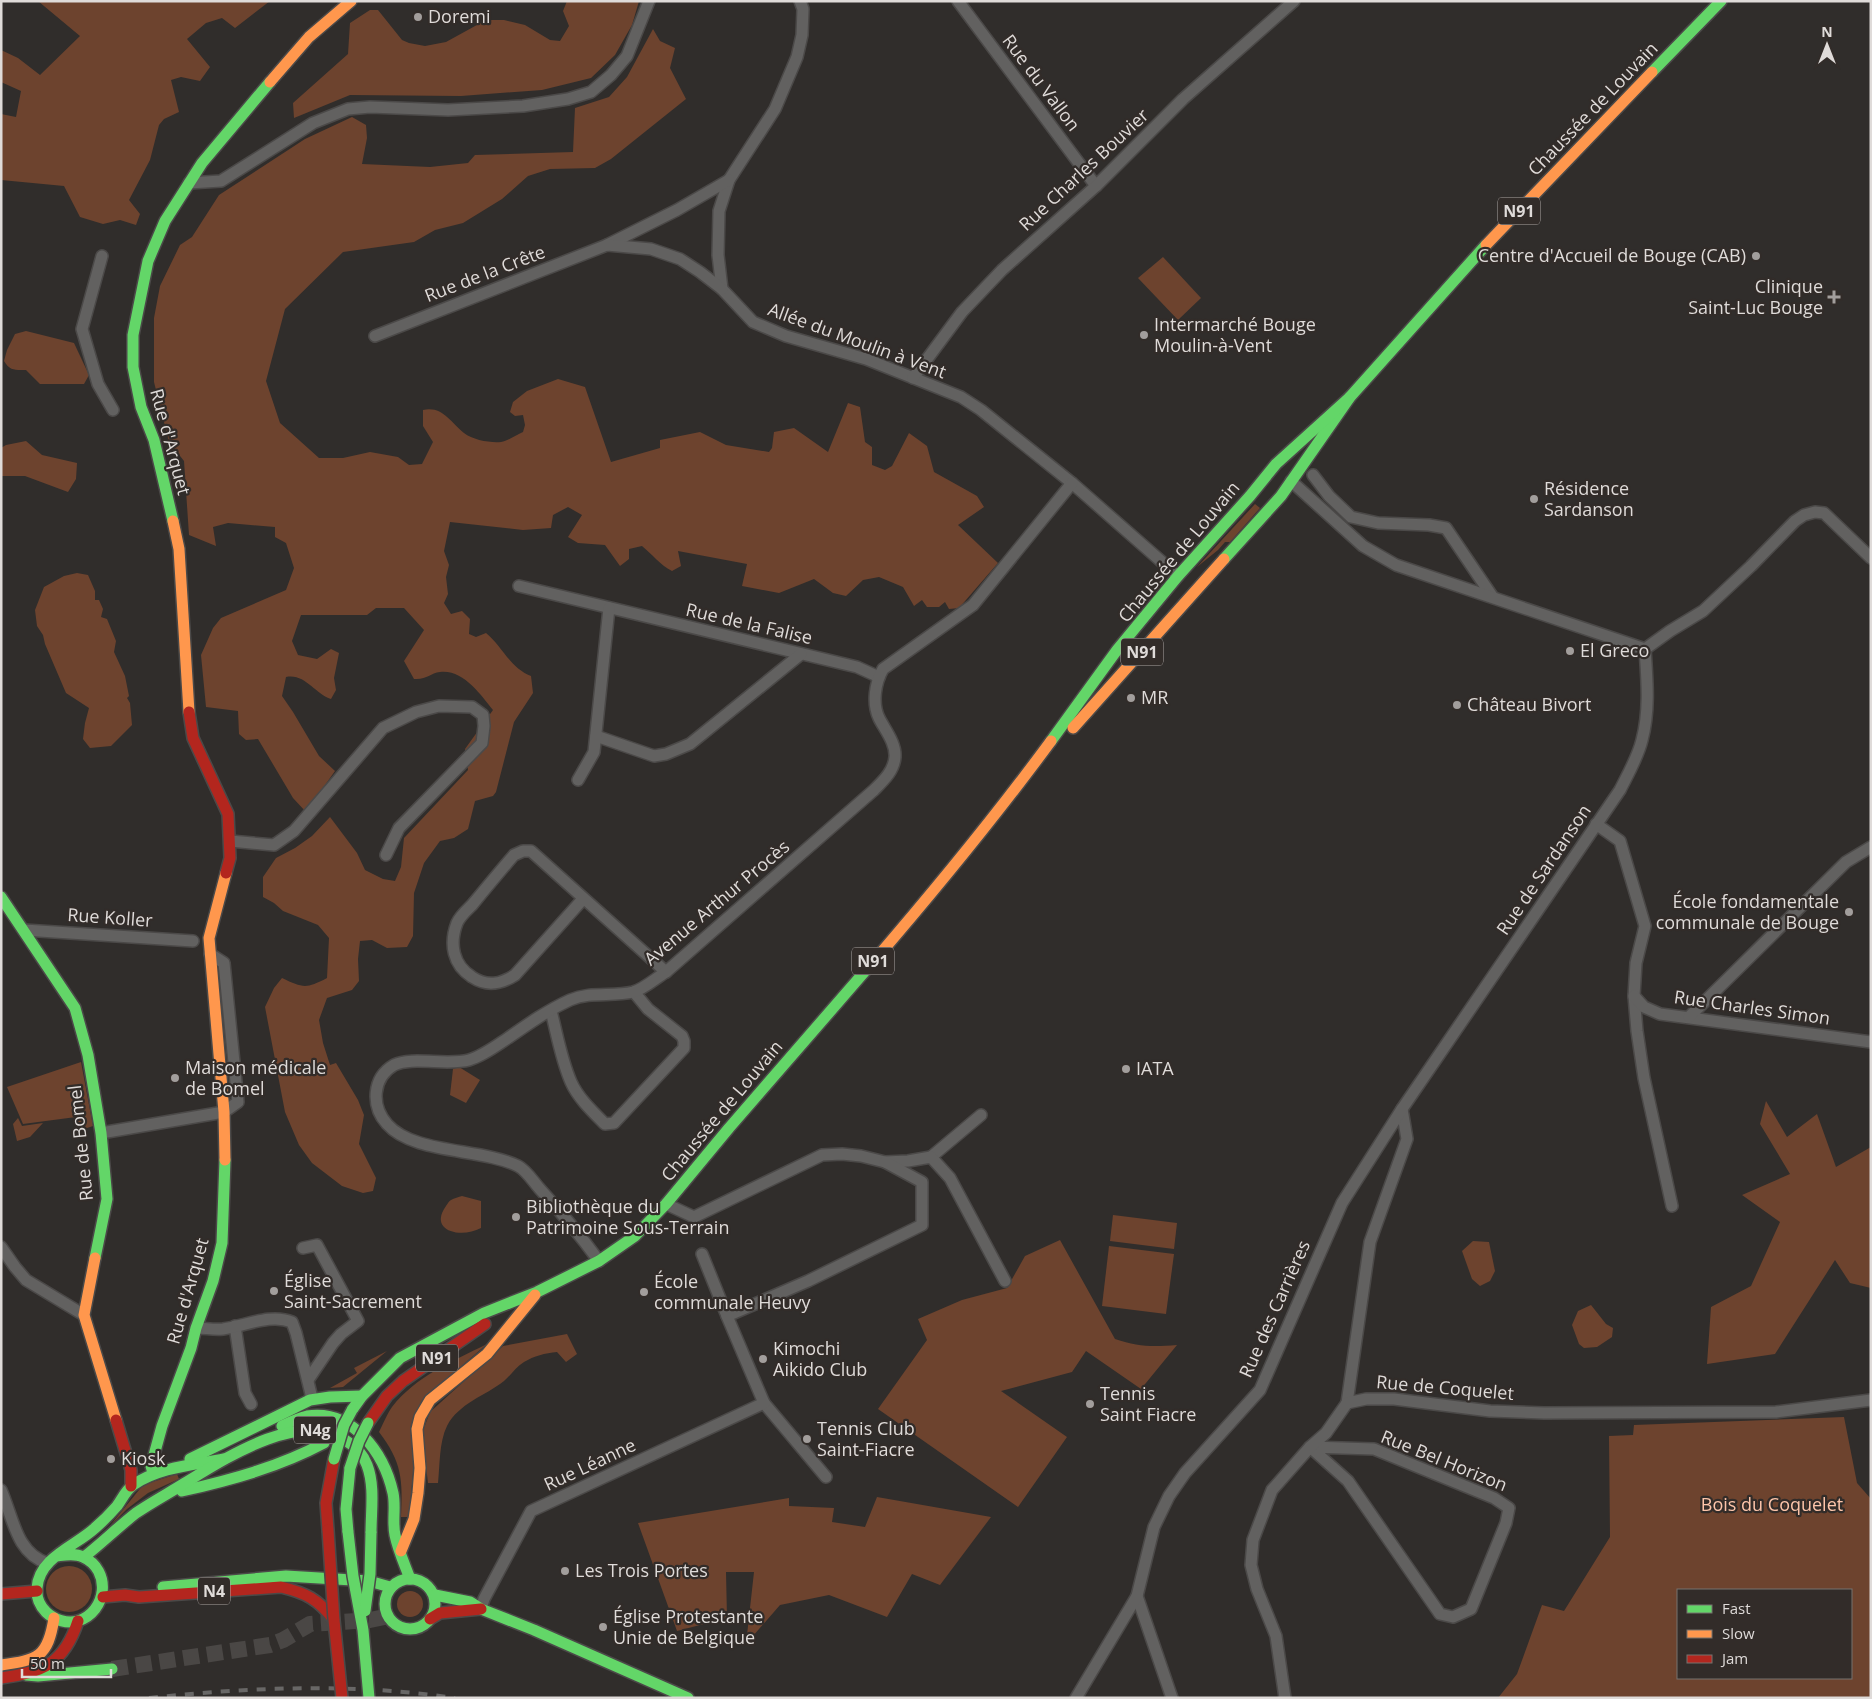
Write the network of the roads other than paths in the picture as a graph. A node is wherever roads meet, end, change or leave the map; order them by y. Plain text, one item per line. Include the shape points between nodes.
1 (352, 1) edge
2 (649, 1) edge
3 (800, 1) edge
4 (958, 1) edge
5 (1294, 1) edge
6 (1721, 1) edge
7 (729, 180) junction
8 (190, 183) junction
9 (1096, 186) junction
10 (607, 245) junction
11 (102, 256) dead end
12 (722, 289) junction
13 (375, 336) dead end
14 (914, 378) junction
15 (1350, 398) junction
16 (113, 410) dead end
17 (1276, 464) junction
18 (1313, 475) dead end
19 (1292, 481) junction
20 (1072, 483) junction
21 (1871, 558) edge
22 (1178, 576) junction
23 (1200, 585) junction
24 (519, 586) dead end
25 (1492, 596) junction
26 (609, 608) junction
27 (1135, 630) junction
28 (1150, 642) junction
29 (1646, 649) junction
30 (801, 654) junction
31 (879, 677) junction
32 (596, 736) junction
33 (578, 780) dead end
34 (1014, 791) junction
35 (1596, 824) junction
36 (230, 840) junction
37 (1871, 847) edge
38 (386, 855) dead end
39 (1, 897) edge
40 (583, 899) junction
41 (24, 930) junction
42 (192, 941) dead end
43 (666, 972) junction
44 (634, 992) junction
45 (1634, 996) junction
46 (551, 1011) junction
47 (1689, 1017) junction
48 (1871, 1042) edge
49 (1402, 1109) junction
50 (224, 1112) junction
51 (981, 1115) dead end
52 (100, 1133) junction
53 (931, 1157) junction
54 (885, 1162) junction
55 (666, 1204) junction
56 (1672, 1206) dead end
57 (1, 1247) edge
58 (303, 1248) dead end
59 (702, 1254) dead end
60 (599, 1261) junction
61 (1006, 1281) dead end
62 (537, 1292) junction
63 (514, 1302) junction
64 (84, 1315) junction
65 (727, 1316) junction
66 (235, 1326) junction
67 (196, 1328) junction
68 (308, 1380) junction
69 (362, 1396) junction
70 (310, 1400) junction
71 (1871, 1400) edge
72 (764, 1403) junction
73 (1347, 1403) junction
74 (251, 1404) dead end
75 (344, 1425) junction
76 (262, 1442) junction
77 (1310, 1446) junction
78 (224, 1459) junction
79 (128, 1461) junction
80 (168, 1470) junction
81 (152, 1474) junction
82 (826, 1477) dead end
83 (131, 1486) junction
84 (1, 1490) edge
85 (166, 1494) junction
86 (401, 1551) junction
87 (57, 1556) junction
88 (84, 1557) junction
89 (47, 1564) junction
90 (410, 1579) junction
91 (390, 1587) junction
92 (36, 1591) junction
93 (2, 1594) edge
94 (130, 1594) junction
95 (435, 1595) junction
96 (1137, 1596) junction
97 (103, 1597) junction
98 (481, 1610) junction
99 (54, 1618) junction
100 (430, 1619) junction
101 (334, 1620) junction
102 (78, 1621) junction
103 (363, 1630) junction
104 (1, 1664) edge
105 (112, 1669) tunnel mouth
106 (24, 1675) junction
107 (1, 1678) edge
108 (342, 1698) edge
109 (370, 1698) edge
110 (688, 1698) edge
111 (1076, 1698) edge
112 (1172, 1698) edge
113 (1286, 1698) edge

1 - 8 main road, Rue d'Arquet via 309,37 202,163
2 - 8 street via 626,56 590,92 523,106 448,110 348,109 313,123 221,181
3 - 7 street via 802,36 798,57 775,109
4 - 9 street, Rue du Vallon
5 - 9 street, Rue Charles Bouvier via 1182,99
6 - 15 main road, Chaussée de Louvain / N91 via 1466,266
7 - 10 street, Rue de la Crête
7 - 12 street via 719,210 718,255
8 - 36 main road, Rue d'Arquet via 165,221 148,262 132,335 133,367 179,549 193,738 228,814
9 - 14 street, Rue Charles Bouvier via 1002,270 962,312
10 - 12 street, Rue de la Crête via 651,249 680,259
10 - 13 street, Rue de la Crête
11 - 16 street via 82,329 98,384
12 - 14 street, Allée du Moulin à Vent via 753,322
14 - 20 street, Allée du Moulin à Vent via 960,397 981,410
15 - 17 main road, Chaussée de Louvain / N91
15 - 19 main road, Chaussée de Louvain / N91
17 - 19 main road
17 - 22 main road, Chaussée de Louvain / N91
18 - 25 street via 1329,496 1352,517 1378,523 1446,528
19 - 23 main road, Chaussée de Louvain / N91
19 - 25 street via 1363,546 1396,565
20 - 22 street, Allée du Moulin à Vent
20 - 31 street via 973,605 884,669
21 - 29 street via 1824,513 1804,515 1702,611
22 - 23 main road
22 - 27 main road, Chaussée de Louvain / N91
23 - 28 main road, Chaussée de Louvain / N91
24 - 26 street, Rue de la Falise
25 - 29 street
26 - 30 street, Rue de la Falise
26 - 32 street
27 - 28 main road
27 - 34 main road, Chaussée de Louvain / N91
28 - 34 main road, Chaussée de Louvain / N91
29 - 35 street, Rue de Sardanson via 1648,692 1643,739 1620,790
30 - 31 street, Rue de la Falise via 857,667
30 - 32 street via 690,744 666,754 654,756
31 - 43 street, Avenue Arthur Procès via 875,693 878,716 892,741 895,757 890,773
32 - 33 street via 594,752
34 - 55 main road, Chaussée de Louvain / N91 via 930,896
35 - 45 street via 1620,841 1645,926 1636,963
35 - 49 street, Rue de Sardanson
36 - 38 street via 274,845 294,831 382,728 416,712 439,706 472,707 483,715 482,743 399,828
36 - 50 main road, Rue d'Arquet via 230,858 209,938
37 - 47 street via 1846,862
39 - 41 main road, Rue de Bomel
40 - 40 street via 531,851 523,851 514,855 458,921 454,956 464,971 475,979 503,982 515,975
40 - 43 street
41 - 42 street, Rue Koller
41 - 52 main road, Rue de Bomel via 75,1008 88,1055
43 - 44 street, Avenue Arthur Procès
44 - 46 street, Avenue Arthur Procès via 581,996
44 - 46 street via 648,1009 682,1036 684,1048 614,1123 605,1124 571,1083
45 - 47 street, Rue Charles Simon via 1644,1007 1660,1014
45 - 56 street via 1644,1078
46 - 60 street, Avenue Arthur Procès via 472,1059 458,1063 407,1062 394,1065 381,1076 375,1097 382,1118 393,1131 426,1144 503,1159 521,1167 578,1231
47 - 48 street, Rue Charles Simon
49 - 73 street via 1407,1140 1370,1242
49 - 96 street, Rue des Carrières via 1342,1203 1260,1390 1185,1473 1169,1496 1154,1527
50 - 52 street
50 - 67 main road, Rue d'Arquet via 222,1242 213,1281
51 - 53 street
52 - 64 main road, Rue de Bomel via 107,1199
53 - 54 street
53 - 61 street via 950,1178
54 - 55 street via 861,1156 822,1155 694,1217
54 - 65 street via 922,1182 922,1225 808,1281
55 - 60 main road, Chaussée de Louvain / N91 via 635,1236
57 - 64 street via 26,1280
58 - 68 street via 317,1245 358,1321 333,1343
59 - 65 street
60 - 62 main road, Chaussée de Louvain / N91
62 - 63 main road, Chaussée de Louvain / N91
62 - 86 main road via 487,1354 430,1400 420,1417 418,1493 414,1519
63 - 69 main road, Chaussée de Louvain / N91 via 484,1313 400,1358
63 - 103 main road, N91, bridge via 403,1380 387,1396 357,1445 350,1468 346,1509 352,1576
64 - 79 main road, Rue de Bomel
65 - 72 street
66 - 67 street
66 - 68 street via 277,1320 292,1322
66 - 74 street via 245,1393
67 - 81 main road, Rue d'Arquet via 162,1426 151,1466
68 - 70 street
69 - 70 main road
69 - 75 main road, Chaussée de Louvain / N91, bridge
70 - 80 main road
71 - 73 street, Rue de Coquelet via 1766,1412 1490,1411 1394,1398
72 - 82 street
72 - 98 street, Rue Léanne via 531,1511
73 - 77 street via 1326,1433
75 - 85 main road via 310,1451 230,1479
75 - 101 main road, Chaussée de Louvain / N91, bridge via 326,1503
76 - 78 main road, N4g
76 - 86 main road via 282,1426 310,1416 332,1416 352,1424 378,1453 387,1470 394,1494 395,1535
76 - 103 main road, N4g, bridge via 319,1429 349,1441 362,1455 371,1487 370,1574
77 - 77 street, Rue Bel Horizon via 1348,1481 1440,1614 1453,1617 1471,1609 1509,1508 1494,1498 1374,1449
77 - 113 street via 1272,1490 1253,1540 1251,1566 1276,1636
78 - 80 main road
78 - 85 main road, N4g
79 - 81 main road
79 - 83 main road, Rue de Bomel
80 - 81 main road
81 - 83 main road
83 - 87 main road via 99,1524
84 - 89 street via 23,1545 30,1555
85 - 88 main road, N4g via 131,1517
86 - 90 main road
87 - 88 main road
87 - 89 main road
88 - 97 main road via 99,1571 104,1582
89 - 92 main road via 37,1581
90 - 91 main road via 400,1580
90 - 95 main road via 423,1582
91 - 94 main road via 370,1581 286,1576 138,1589
91 - 100 main road via 385,1595 385,1610 393,1622 415,1628
92 - 93 main road
92 - 99 main road via 42,1607
94 - 97 main road, N4
94 - 101 main road, N4 via 139,1597 281,1587 317,1599
95 - 98 main road via 470,1602
95 - 100 main road
96 - 111 street, Rue des Carrières
96 - 112 street
97 - 102 main road via 90,1616
98 - 100 main road via 440,1613
98 - 110 main road
99 - 102 main road
99 - 104 main road via 48,1648 22,1662
101 - 108 main road, Chaussée de Louvain, bridge
102 - 106 main road via 71,1643 61,1657
103 - 109 main road, bridge
105 - 106 main road
106 - 107 main road

